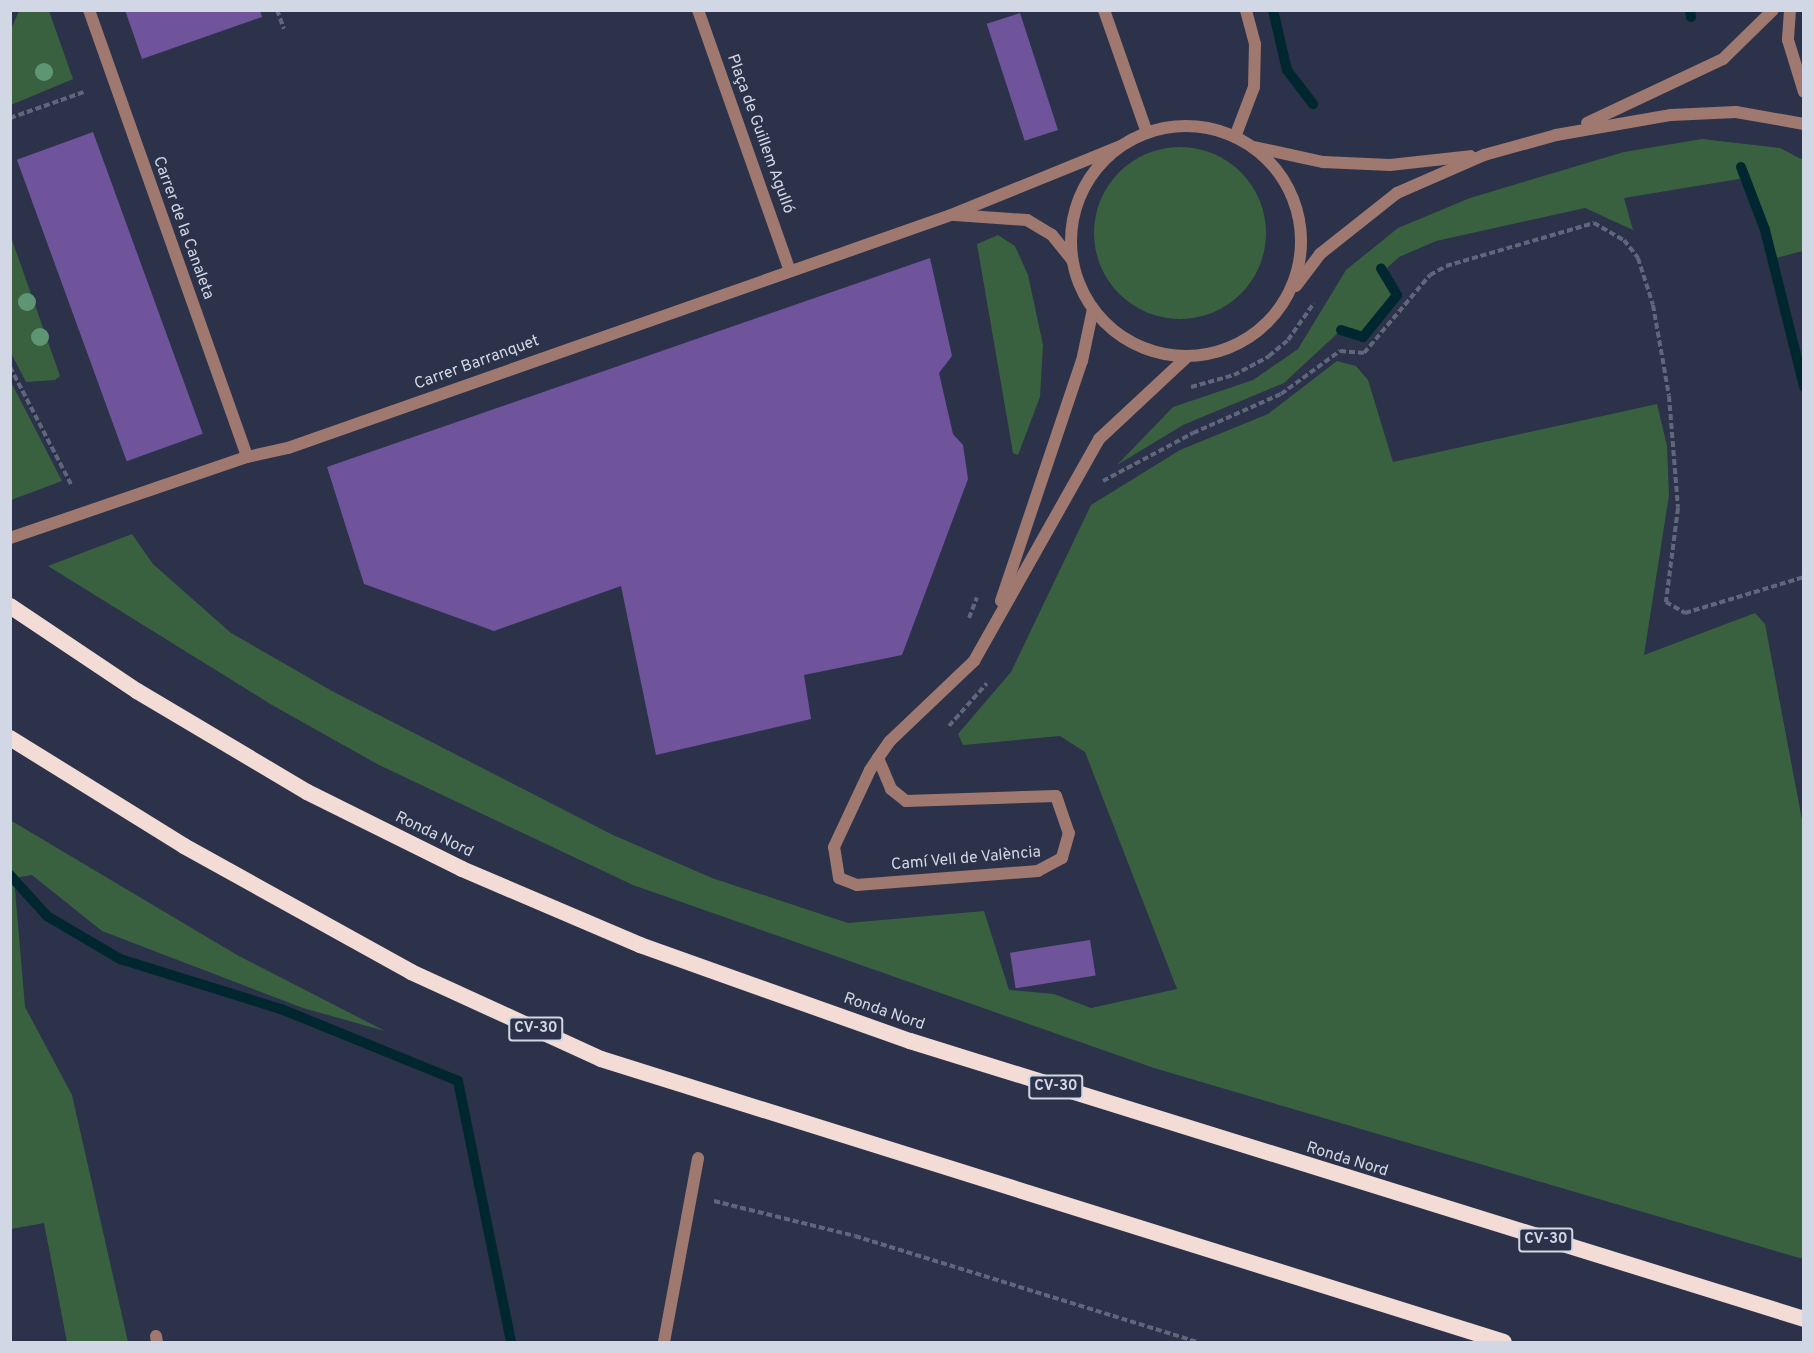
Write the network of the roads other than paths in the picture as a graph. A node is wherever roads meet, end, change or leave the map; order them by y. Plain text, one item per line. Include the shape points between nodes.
1 (89, 10) edge
2 (698, 10) edge
3 (1104, 10) edge
4 (1246, 10) edge
5 (1773, 10) edge
6 (1790, 10) edge
7 (1803, 92) edge
8 (1803, 124) edge
9 (1147, 133) junction
10 (1556, 135) junction
11 (1235, 137) junction
12 (1121, 146) junction
13 (1252, 147) junction
14 (1484, 155) junction
15 (951, 215) junction
16 (1072, 260) junction
17 (789, 268) junction
18 (1286, 299) junction
19 (1093, 309) junction
20 (1187, 357) junction
21 (247, 457) junction
22 (12, 538) edge
23 (10, 606) edge
24 (991, 633) junction
25 (10, 738) edge
26 (878, 758) junction
27 (699, 1158) dead end
28 (1803, 1319) edge
29 (664, 1342) edge
30 (1504, 1342) edge

1 - 21 street, Carrer de la Canaleta
2 - 17 street, Plaça de Guillem Agulló
3 - 9 street
4 - 11 street via 1255,44 1254,87
5 - 10 street via 1723,59 1637,103
6 - 7 street via 1788,40
8 - 10 street via 1736,112 1671,115
9 - 11 street via 1177,126 1207,128
9 - 12 street
10 - 14 street
11 - 13 street
12 - 15 street, Carrer Barranquet
12 - 16 street via 1098,166 1080,194 1072,227
13 - 14 street via 1323,162 1390,165
13 - 18 street via 1277,171 1294,200 1301,234 1299,268
14 - 18 street via 1397,193 1354,223 1320,254
15 - 16 street via 1027,220 1052,235
15 - 17 street, Carrer Barranquet
16 - 19 street
17 - 21 street, Carrer Barranquet via 288,448
18 - 20 street via 1252,335 1226,350
19 - 20 street via 1118,335 1151,351
19 - 24 street, Camí Vell de València via 1082,361
20 - 24 street, Camí Vell de València via 1099,439
21 - 22 street, Carrer Barranquet
23 - 28 highway, Ronda Nord / CV-30 via 137,691 307,792 462,869 640,945 921,1045
24 - 26 street, Camí Vell de València via 974,661
25 - 30 highway, CV-30 via 184,846 411,972 601,1059
26 - 26 street, Camí Vell de València via 834,847 839,878 845,883 1038,871 1054,866 1068,847 1066,816 1062,804 1050,793 906,801 891,789
27 - 29 street

